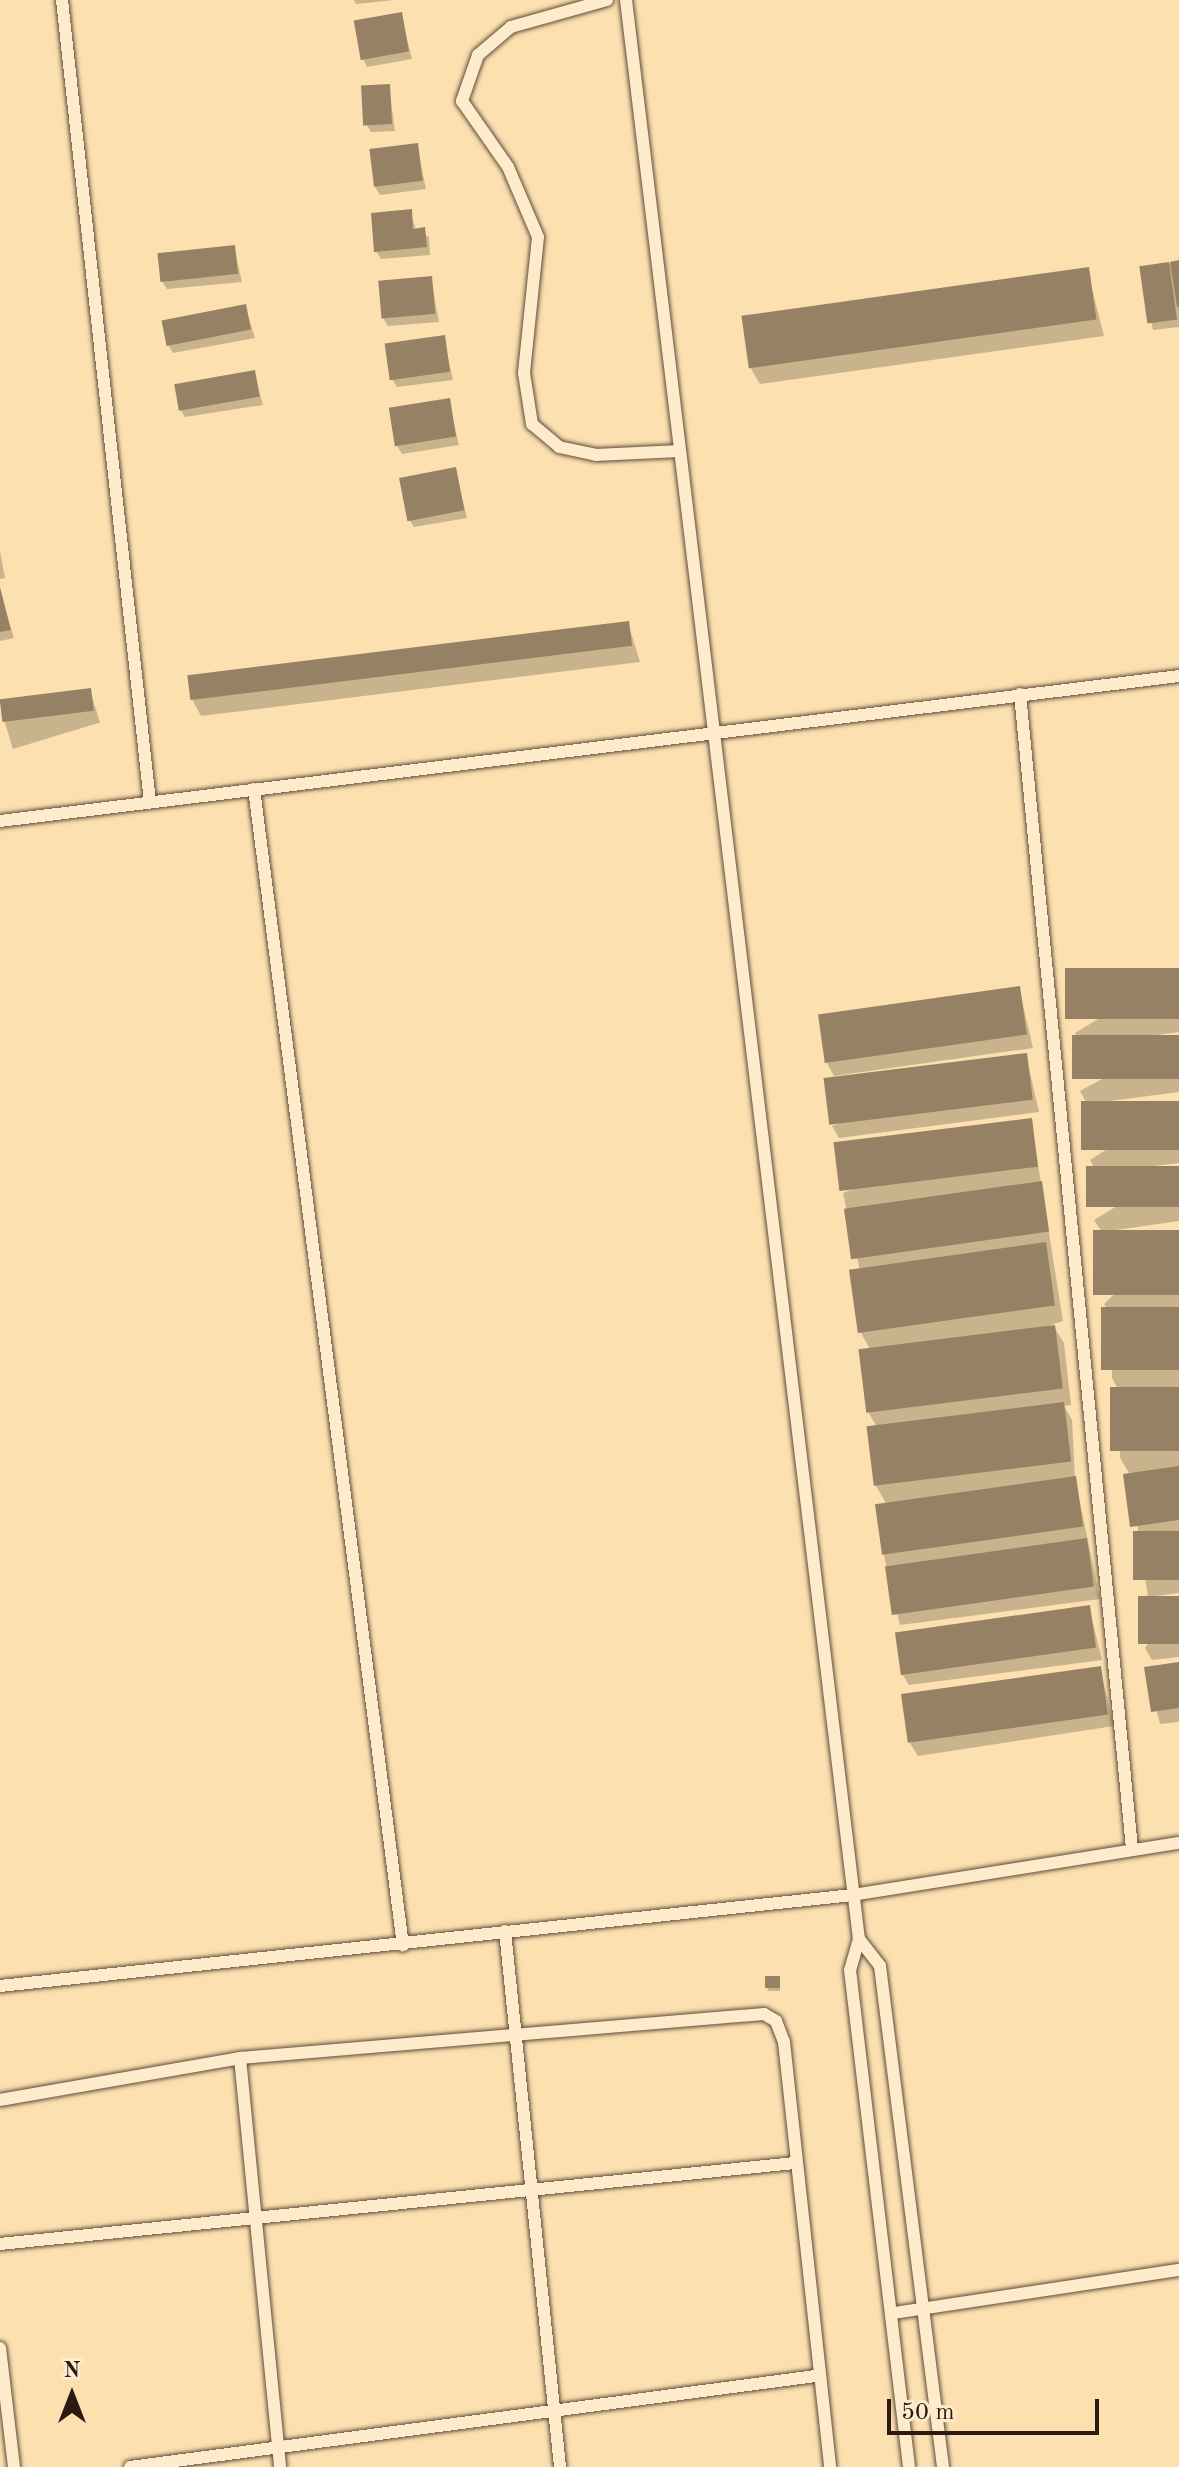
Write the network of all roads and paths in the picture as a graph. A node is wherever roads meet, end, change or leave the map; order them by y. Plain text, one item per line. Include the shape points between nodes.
1 (62, 0) edge
2 (607, 0) edge
3 (626, 0) edge
4 (679, 451) junction
5 (1179, 676) edge
6 (1020, 694) junction
7 (712, 729) junction
8 (254, 789) junction
9 (150, 802) junction
10 (0, 821) edge
11 (1179, 1843) edge
12 (1132, 1849) junction
13 (853, 1895) junction
14 (505, 1931) junction
15 (859, 1939) junction
16 (403, 1945) junction
17 (0, 1986) edge
18 (515, 2032) junction
19 (240, 2058) junction
20 (0, 2100) edge
21 (794, 2163) junction
22 (531, 2190) junction
23 (257, 2221) junction
24 (0, 2244) edge
25 (1179, 2270) edge
26 (923, 2309) junction
27 (894, 2313) junction
28 (0, 2348) edge
29 (816, 2376) junction
30 (552, 2407) junction
31 (278, 2443) junction
32 (14, 2467) edge
33 (130, 2467) edge
34 (280, 2467) edge
35 (560, 2467) edge
36 (830, 2467) edge
37 (909, 2467) edge
38 (943, 2467) edge

1 - 9 lane
2 - 4 lane via 511,27 478,55 462,101 508,167 538,237 524,373 532,424 559,447 596,455
3 - 4 lane
4 - 7 lane
5 - 6 lane
6 - 7 lane
6 - 12 lane
7 - 8 lane
7 - 13 lane
8 - 9 lane
8 - 16 lane
9 - 10 lane
11 - 12 lane
12 - 13 lane
13 - 14 lane
13 - 15 lane
14 - 16 lane
14 - 18 lane
15 - 26 lane via 880,1966
15 - 27 lane via 850,1970
16 - 17 lane
18 - 19 lane
18 - 21 lane via 764,2014 776,2021 784,2042
18 - 22 lane
19 - 20 lane
19 - 23 lane
21 - 22 lane
21 - 29 lane
22 - 23 lane
22 - 30 lane
23 - 24 lane
23 - 31 lane
25 - 26 lane
26 - 27 lane
26 - 38 lane
27 - 37 lane
28 - 32 lane
29 - 30 lane
29 - 36 lane
30 - 31 lane
30 - 35 lane
31 - 33 lane
31 - 34 lane

